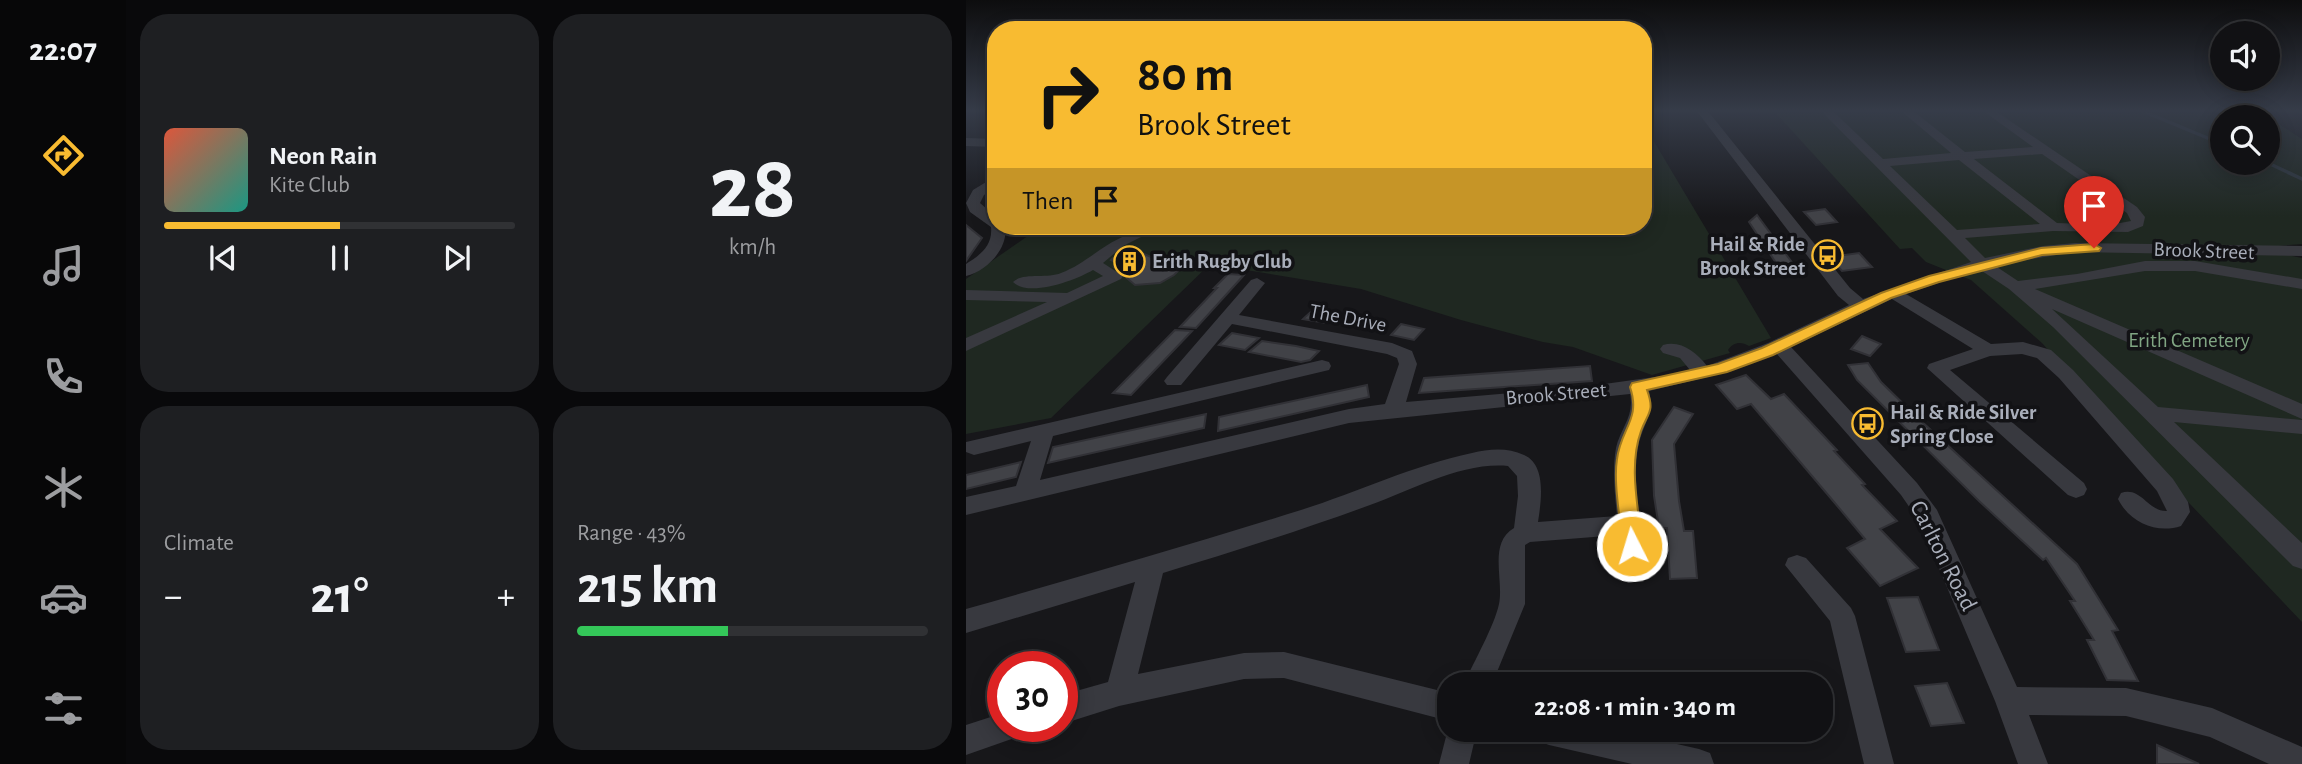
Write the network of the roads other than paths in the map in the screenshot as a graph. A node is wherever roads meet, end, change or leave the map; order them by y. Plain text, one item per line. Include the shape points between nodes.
1 (1729, 146) edge
2 (1862, 146) edge
3 (1949, 146) edge
4 (2039, 146) edge
5 (2045, 150) junction
6 (1962, 156) junction
7 (1880, 163) junction
8 (987, 187) edge
9 (970, 210) edge
10 (987, 219) edge
11 (2053, 227) junction
12 (1000, 235) edge
13 (1952, 235) junction
14 (1134, 237) dead end
15 (2302, 251) edge
16 (1093, 264) junction
17 (1983, 265) junction
18 (966, 271) edge
19 (1021, 282) dead end
20 (1257, 283) dead end
21 (2302, 284) edge
22 (2015, 286) junction
23 (1893, 293) junction
24 (966, 295) edge
25 (1070, 298) junction
26 (1861, 306) junction
27 (1227, 318) junction
28 (966, 345) edge
29 (1779, 345) junction
30 (1669, 349) dead end
31 (1988, 350) junction
32 (1322, 366) dead end
33 (1703, 373) junction
34 (1174, 381) dead end
35 (1638, 387) junction
36 (1394, 408) junction
37 (2302, 412) edge
38 (2152, 413) junction
39 (2302, 426) edge
40 (1044, 432) junction
41 (974, 447) dead end
42 (2076, 489) dead end
43 (1025, 492) junction
44 (2129, 499) dead end
45 (966, 506) edge
46 (1525, 533) junction
47 (2302, 559) edge
48 (1797, 565) dead end
49 (1152, 566) junction
50 (966, 621) edge
51 (1483, 672) edge
52 (1119, 692) junction
53 (2009, 701) junction
54 (1437, 704) edge
55 (1078, 705) edge
56 (987, 733) edge
57 (966, 740) edge
58 (1459, 742) edge
59 (1602, 742) edge
60 (2302, 763) edge
61 (1454, 764) edge
62 (1699, 764) edge
63 (1879, 764) edge
64 (2033, 764) edge

1 - 26 street via 1843,292
2 - 7 street
3 - 6 street
4 - 5 street
5 - 6 street
5 - 11 street via 2138,217 2138,223 2128,228
6 - 7 street
6 - 11 street
7 - 13 street
8 - 9 street via 975,197
9 - 10 street
11 - 13 street
12 - 18 street via 995,247
13 - 17 street
14 - 16 street via 1118,243
15 - 17 street, Brook Street via 2250,254 2071,248
16 - 19 street via 1065,279
16 - 25 street via 1115,276
17 - 22 street
17 - 23 street, Brook Street
20 - 27 street
21 - 22 street via 2194,266 2145,266
22 - 37 street
22 - 38 street
23 - 26 street, Brook Street
23 - 31 street
24 - 25 street
25 - 28 street
26 - 29 street, Brook Street
27 - 34 street
27 - 36 street, The Drive via 1405,355 1408,364
29 - 33 street, Brook Street
29 - 53 street, Carlton Road via 1929,517
30 - 33 street via 1687,354
31 - 42 street via 1937,368
31 - 44 street via 2023,348 2044,354 2165,485 2179,513 2163,522
32 - 40 street
33 - 35 street, Brook Street
35 - 36 street, Brook Street
35 - 46 street via 1642,415 1625,460 1631,535
36 - 43 street, Brook Street
38 - 39 street
38 - 47 street
40 - 41 street
40 - 43 street
43 - 45 street, Brook Street
46 - 49 street via 1530,487 1525,469 1517,460 1489,459 1451,466
46 - 51 street via 1512,546 1512,604
48 - 63 street via 1842,616
49 - 50 street
49 - 52 street
52 - 54 street via 1244,666 1284,665
52 - 55 street
53 - 60 street via 2126,702 2212,723
53 - 64 street, Carlton Road
56 - 57 street
58 - 61 street
59 - 62 street

